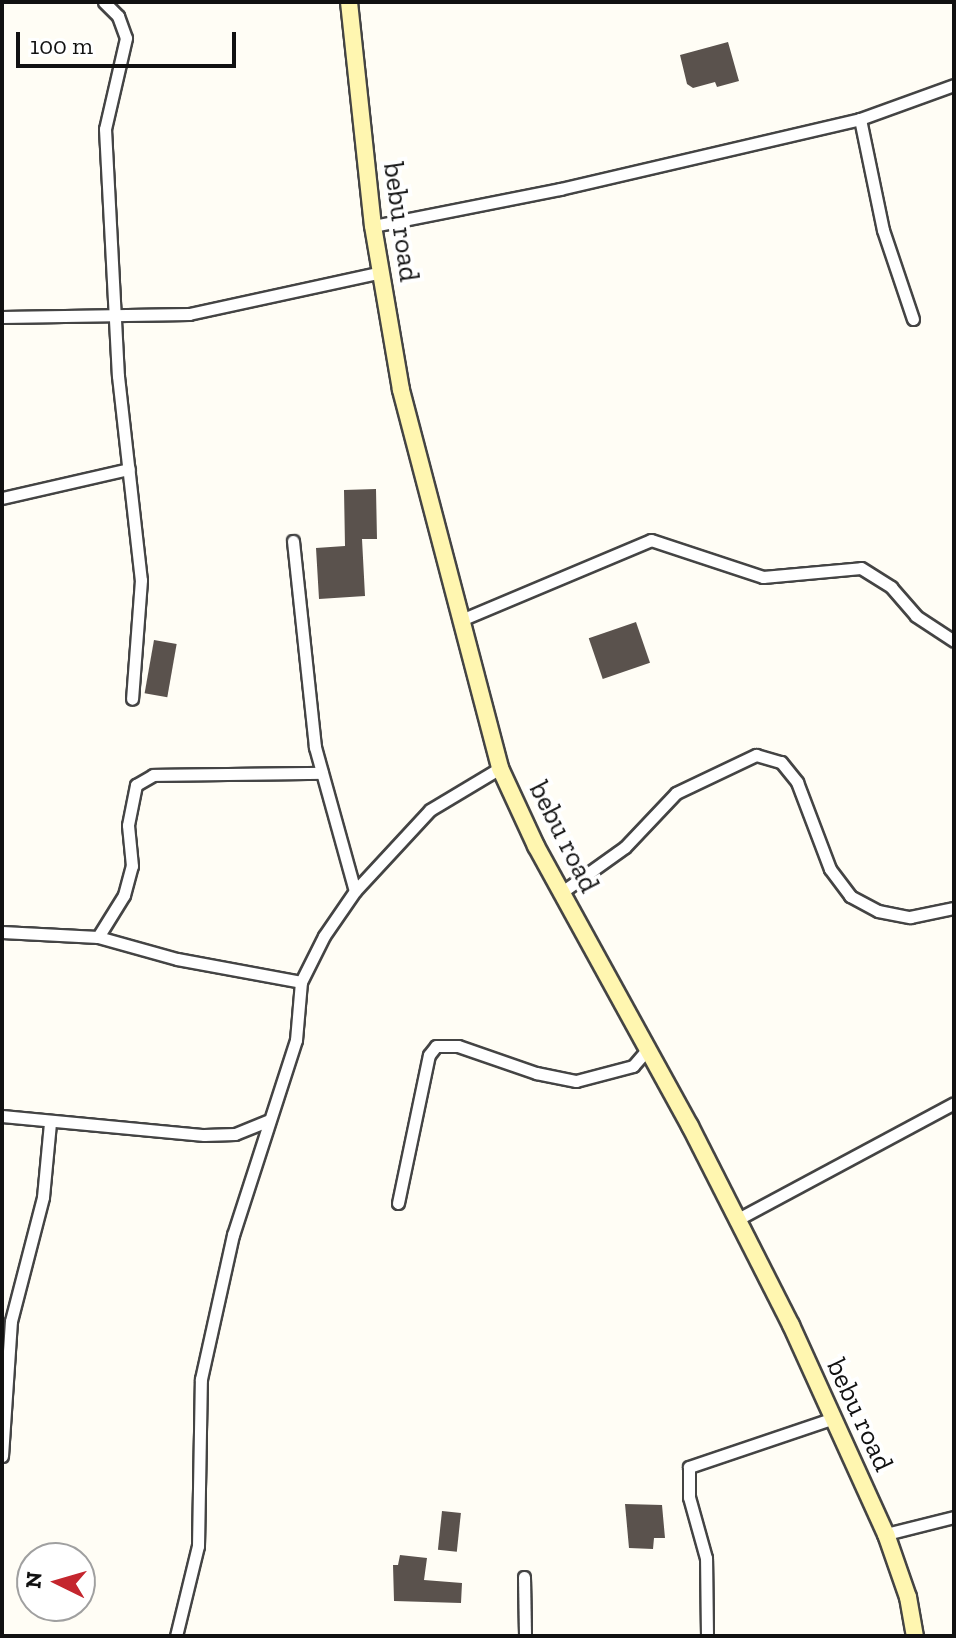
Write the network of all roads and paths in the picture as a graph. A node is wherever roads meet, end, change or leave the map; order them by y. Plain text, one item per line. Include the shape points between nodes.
1 (104, 2) edge
2 (349, 2) edge
3 (954, 85) edge
4 (860, 119) junction
5 (373, 226) junction
6 (381, 272) junction
7 (2, 317) edge
8 (118, 317) junction
9 (913, 319) dead end
10 (129, 469) junction
11 (2, 498) edge
12 (293, 541) dead end
13 (461, 620) junction
14 (954, 641) edge
15 (132, 699) dead end
16 (500, 768) junction
17 (322, 773) junction
18 (355, 891) junction
19 (562, 892) junction
20 (954, 908) edge
21 (2, 932) edge
22 (98, 937) junction
23 (301, 982) junction
24 (647, 1050) junction
25 (954, 1103) edge
26 (2, 1116) edge
27 (268, 1121) junction
28 (50, 1123) junction
29 (398, 1203) dead end
30 (738, 1219) junction
31 (834, 1418) junction
32 (2, 1456) edge
33 (954, 1517) edge
34 (886, 1534) junction
35 (524, 1577) dead end
36 (176, 1636) edge
37 (525, 1636) edge
38 (707, 1636) edge
39 (915, 1636) edge

1 - 8 street via 118,16 126,38 105,129
2 - 5 street, bebu road
3 - 4 street
4 - 5 street
4 - 9 street via 883,230
5 - 6 street, bebu road
6 - 8 street via 189,314
6 - 13 street, bebu road via 401,390
7 - 8 street
8 - 10 street
10 - 11 street
10 - 15 street via 141,580
12 - 17 street
13 - 14 street via 651,540 763,577 861,568
13 - 16 street, bebu road
16 - 18 street via 430,810
16 - 19 street, bebu road
17 - 18 street
17 - 22 street via 153,775 136,785 128,825 132,866 124,895
18 - 23 street
19 - 20 street via 625,847 676,793 756,755 781,762 797,782 830,869 850,896 878,911 910,917
19 - 24 street, bebu road
21 - 22 street
22 - 23 street via 205,966
23 - 27 street via 296,1040
24 - 29 street via 633,1066 576,1081 458,1046 436,1046 429,1055
24 - 30 street, bebu road
25 - 30 street
26 - 28 street
27 - 28 street via 235,1134 204,1135
27 - 36 street via 233,1235 201,1379 198,1546
28 - 32 street via 43,1197 11,1321
30 - 31 street, bebu road
31 - 34 street, bebu road
31 - 38 street via 689,1467 689,1497 706,1558
33 - 34 street
34 - 39 street, bebu road
35 - 37 street

